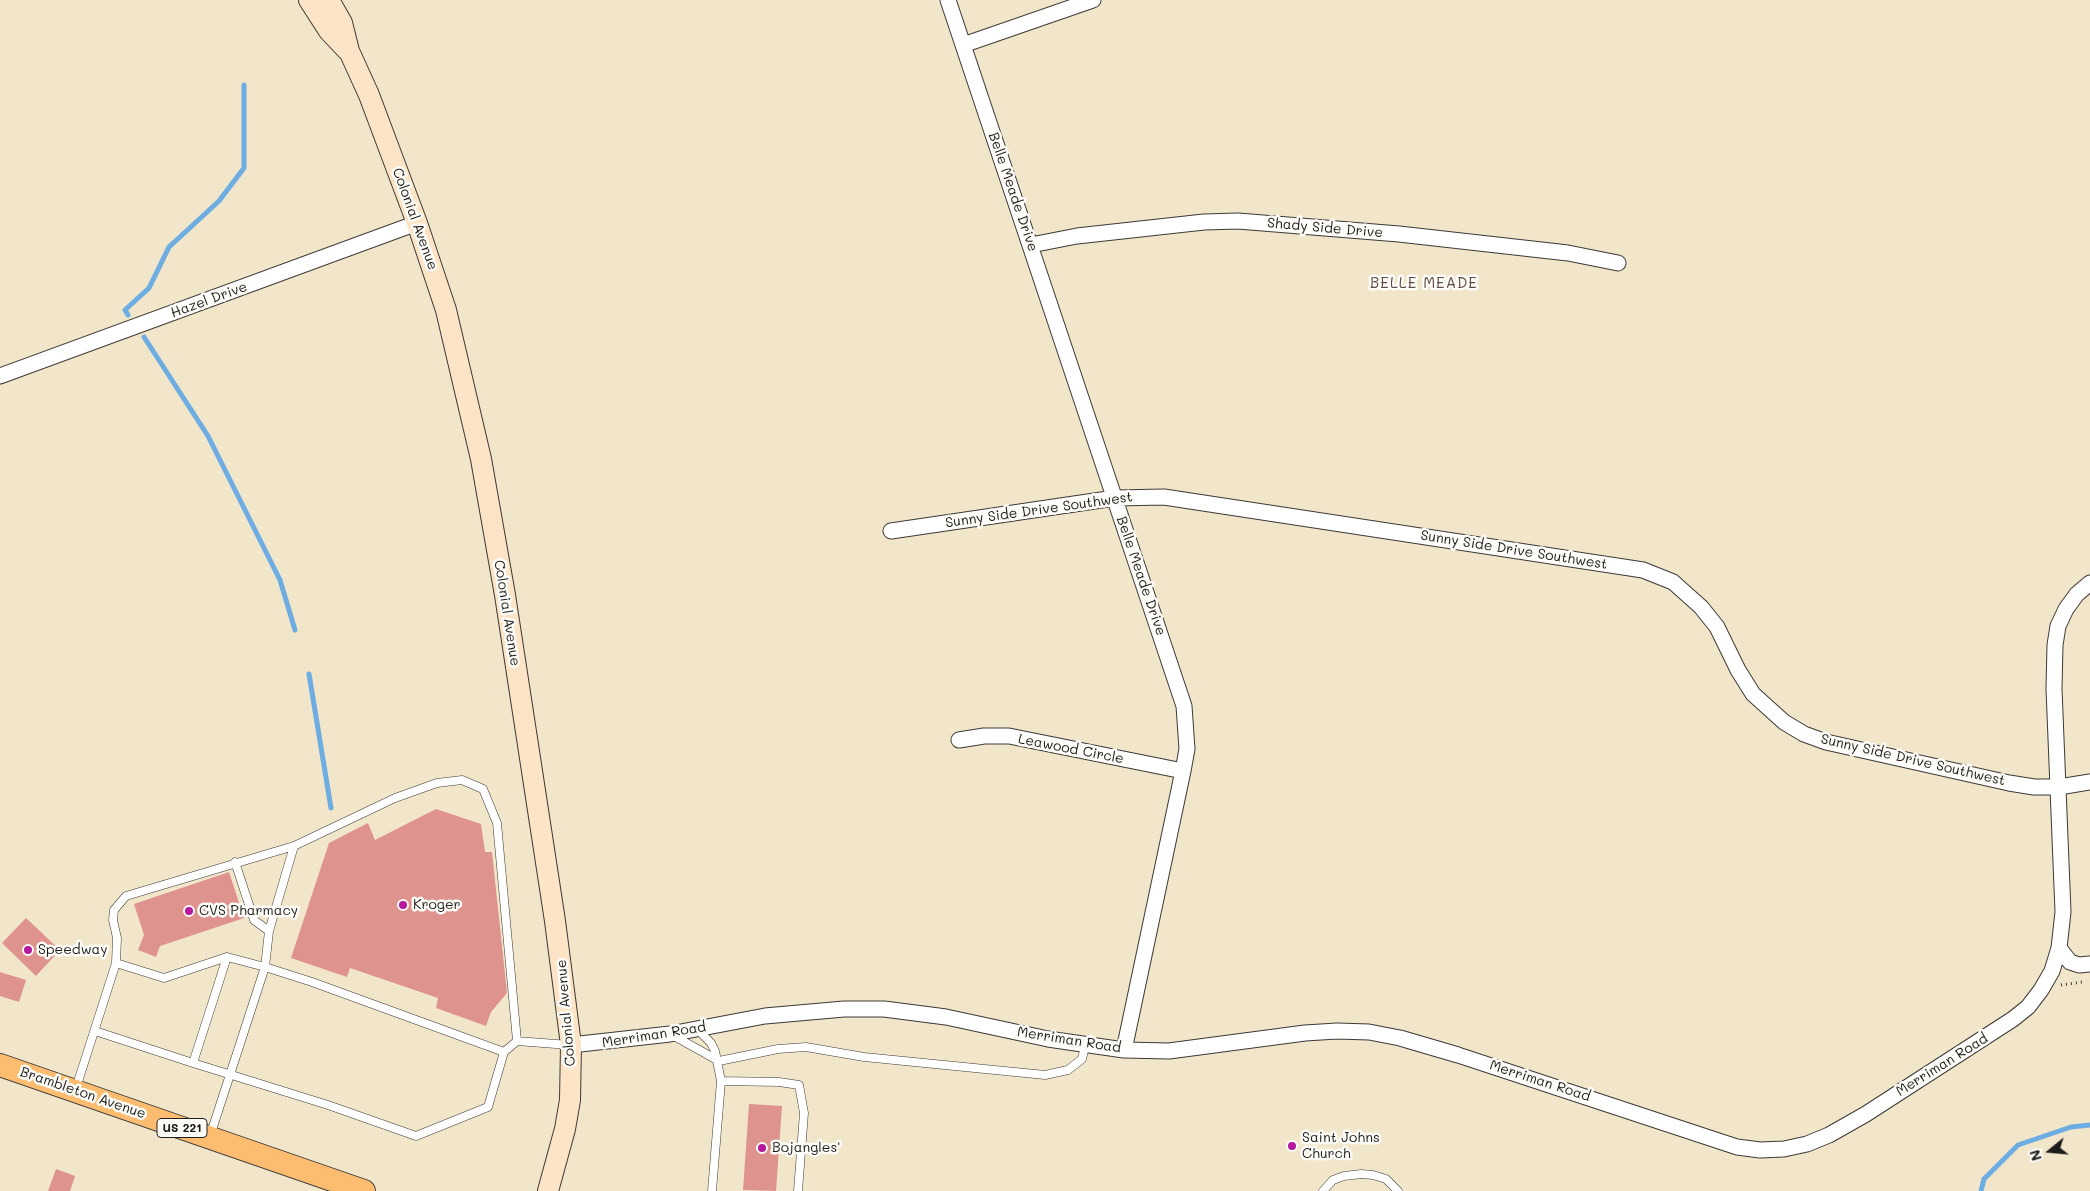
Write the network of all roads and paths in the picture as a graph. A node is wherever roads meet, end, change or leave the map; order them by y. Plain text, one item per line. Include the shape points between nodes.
1 (309, 0) edge
2 (329, 0) edge
3 (948, 0) edge
4 (1093, 0) edge
5 (963, 45) junction
6 (349, 51) junction
7 (417, 223) junction
8 (1031, 245) junction
9 (1618, 263) dead end
10 (0, 376) edge
11 (1115, 498) junction
12 (891, 531) dead end
13 (2090, 583) edge
14 (959, 740) dead end
15 (1183, 771) junction
16 (2090, 782) edge
17 (2059, 787) junction
18 (294, 846) junction
19 (235, 862) junction
20 (269, 931) junction
21 (2060, 948) junction
22 (227, 958) junction
23 (116, 963) junction
24 (2090, 964) edge
25 (265, 967) junction
26 (2090, 980) edge
27 (2041, 990) junction
28 (697, 1028) junction
29 (94, 1031) junction
30 (670, 1034) junction
31 (517, 1041) junction
32 (571, 1045) junction
33 (1085, 1046) junction
34 (1124, 1050) junction
35 (504, 1052) junction
36 (719, 1061) junction
37 (193, 1063) junction
38 (0, 1065) edge
39 (231, 1074) junction
40 (721, 1081) junction
41 (75, 1091) junction
42 (210, 1137) junction
43 (1325, 1190) edge
44 (364, 1191) edge
45 (548, 1191) edge
46 (712, 1191) edge
47 (798, 1191) edge
48 (1398, 1191) edge

1 - 6 main road, Colonial Avenue via 329,31
2 - 6 main road, Colonial Avenue via 342,23
3 - 5 street, Belle Meade Drive
4 - 5 street
5 - 8 street, Belle Meade Drive
6 - 7 main road, Colonial Avenue
7 - 10 street, Hazel Drive
7 - 32 main road, Colonial Avenue via 446,310 481,459 556,921
8 - 9 street, Shady Side Drive via 1077,236 1238,221 1408,235 1568,253
8 - 11 street, Belle Meade Drive
11 - 12 street, Sunny Side Drive Southwest
11 - 15 street, Belle Meade Drive via 1184,706 1187,749
11 - 17 street, Sunny Side Drive Southwest via 1164,497 1231,505 1643,570 1673,582 1701,607 1717,627 1753,694 1784,722 1804,734 1826,742 2009,783
13 - 17 street, Merriman Road via 2066,610 2056,637 2054,688
14 - 15 street, Leawood Circle via 1009,736
15 - 34 street, Belle Meade Drive
16 - 17 street, Sunny Side Drive Southwest
17 - 21 street, Merriman Road via 2063,912
18 - 19 lane
18 - 20 lane
18 - 31 lane via 395,798 438,783 462,780 483,789 497,823
19 - 20 lane via 254,920
19 - 23 lane via 126,896 118,903 113,920 117,938
20 - 25 lane
21 - 24 street via 2070,962
21 - 27 street, Merriman Road
22 - 23 lane via 164,978
22 - 25 lane
22 - 37 lane
23 - 29 lane
25 - 35 lane
25 - 39 lane
26 - 27 path
27 - 34 street, Merriman Road via 2013,1019 1866,1114 1807,1144 1760,1150 1737,1147 1458,1055 1369,1032 1305,1033 1169,1051
28 - 30 street, Merriman Road
28 - 33 street, Merriman Road via 804,1011 884,1009 946,1017
28 - 36 lane via 711,1043
29 - 37 lane
29 - 41 lane
30 - 32 street, Merriman Road
30 - 36 lane
31 - 32 lane
31 - 35 lane
32 - 45 main road, Colonial Avenue via 570,1100
33 - 34 street, Merriman Road
33 - 36 lane via 1082,1059 1068,1070 1045,1075 864,1057 806,1047
35 - 39 lane via 488,1107 416,1136
36 - 40 lane
37 - 39 lane
38 - 41 main road, Brambleton Avenue / US 221
39 - 42 lane
40 - 46 lane
40 - 47 lane via 800,1085 804,1113
41 - 42 main road, Brambleton Avenue / US 221
42 - 44 main road, Brambleton Avenue / US 221
43 - 48 lane via 1333,1180 1344,1176 1373,1175 1386,1179

